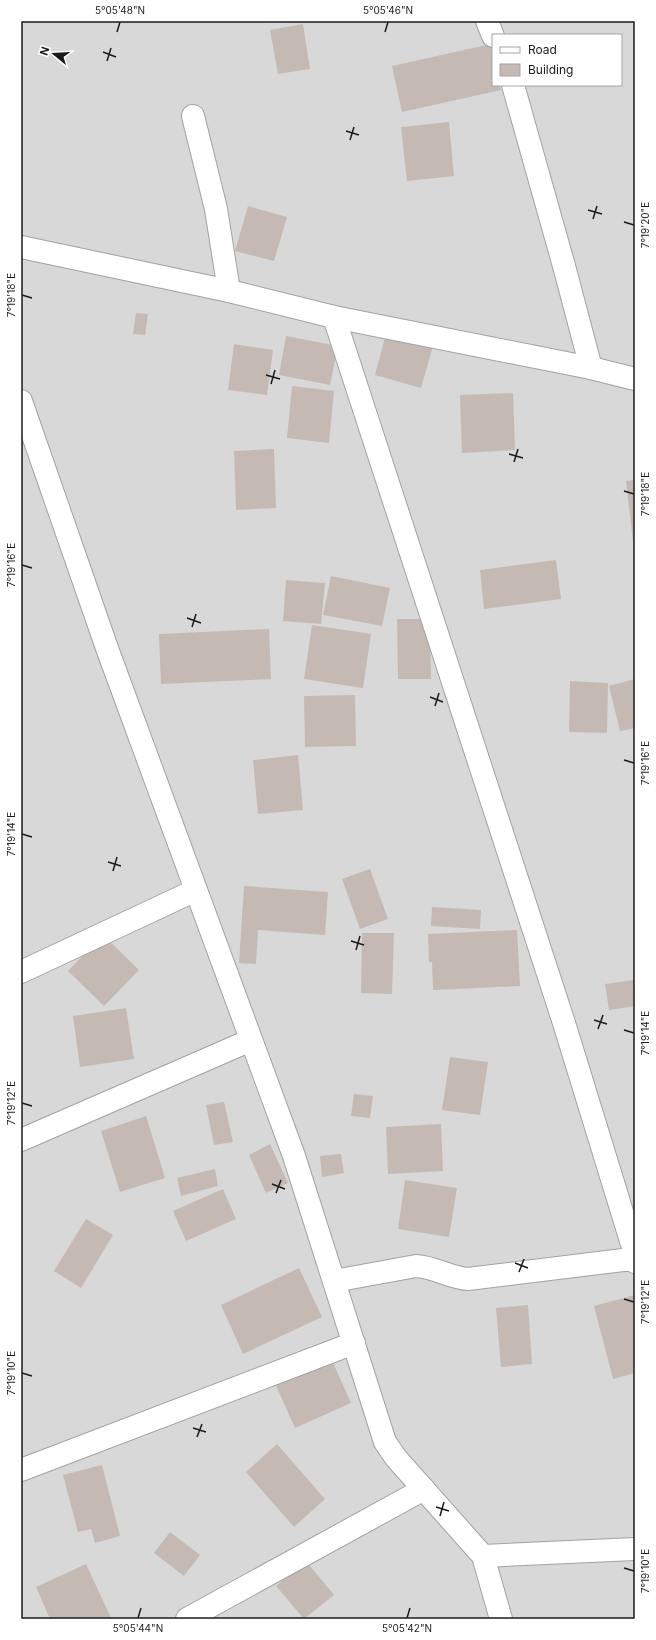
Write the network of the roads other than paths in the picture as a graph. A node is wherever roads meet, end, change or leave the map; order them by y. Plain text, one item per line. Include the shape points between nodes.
1 (487, 21) edge
2 (492, 34) edge
3 (513, 86) edge
4 (193, 116) dead end
5 (22, 248) edge
6 (229, 291) junction
7 (334, 317) junction
8 (591, 368) junction
9 (635, 379) edge
10 (21, 401) edge
11 (196, 890) junction
12 (21, 972) edge
13 (251, 1040) junction
14 (21, 1140) edge
15 (635, 1254) edge
16 (635, 1262) edge
17 (334, 1281) junction
18 (354, 1343) junction
19 (21, 1470) edge
20 (424, 1489) junction
21 (635, 1549) edge
22 (483, 1556) junction
23 (187, 1619) edge
24 (501, 1619) edge

1 - 2 street
3 - 8 street
4 - 6 street via 216,209
5 - 6 street
6 - 7 street
7 - 8 street
7 - 15 street via 564,1022
8 - 9 street
10 - 11 street via 108,652
11 - 12 street
11 - 13 street
13 - 14 street
13 - 17 street via 294,1156
16 - 17 street via 623,1260 468,1279 457,1279 426,1266 416,1266
17 - 18 street
18 - 19 street
18 - 20 street via 385,1442
20 - 22 street
20 - 23 street
21 - 22 street
22 - 24 street

